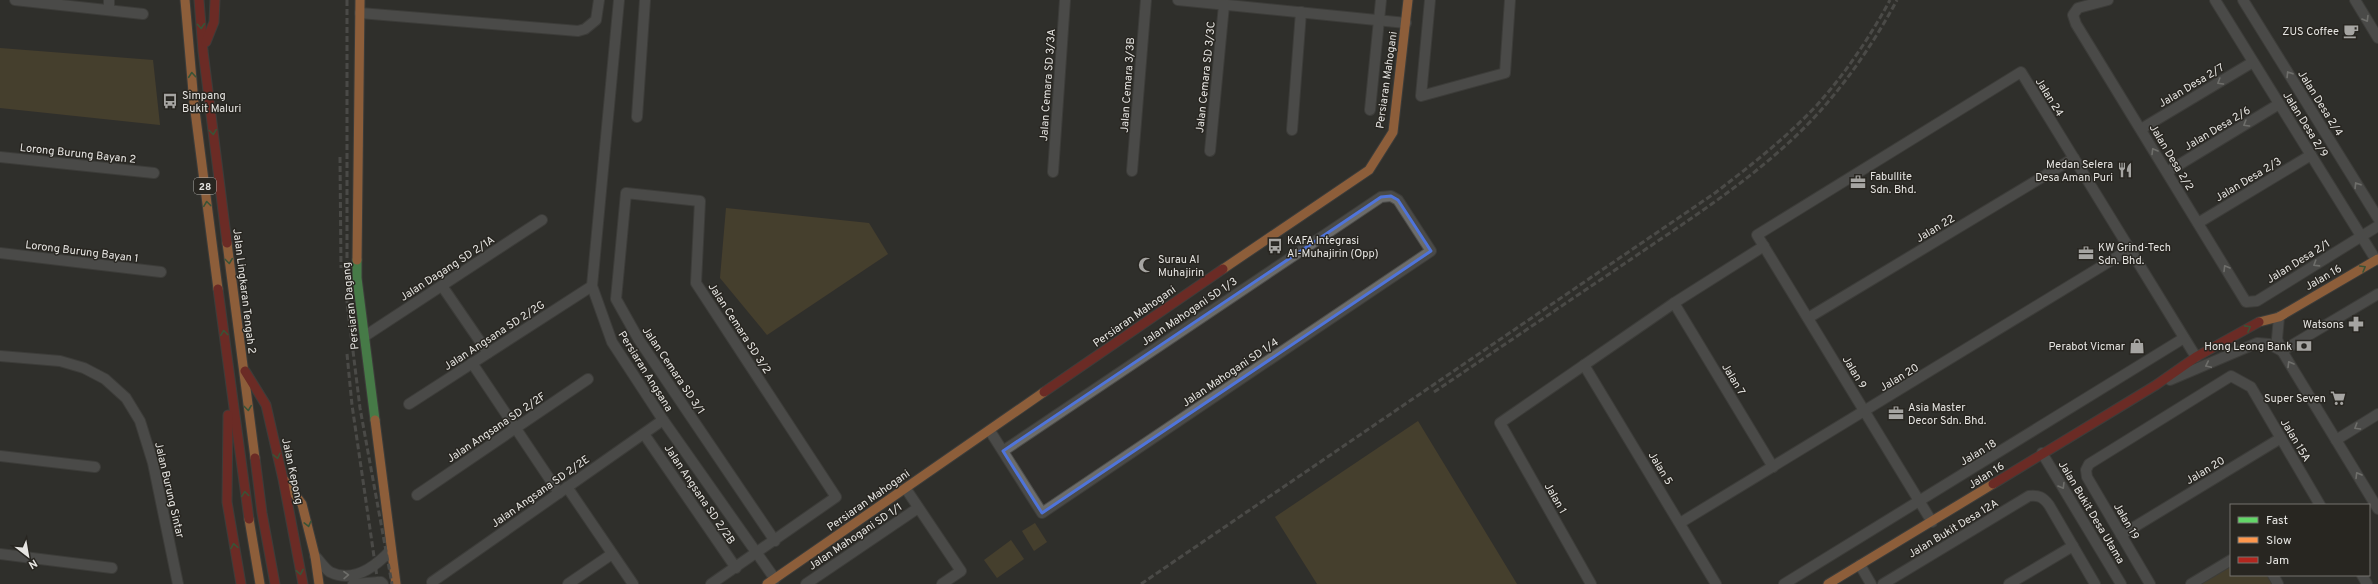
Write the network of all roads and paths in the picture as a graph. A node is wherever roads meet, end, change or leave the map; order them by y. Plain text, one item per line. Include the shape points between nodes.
1 (15, 0) edge
2 (185, 0) edge
3 (199, 0) edge
4 (215, 0) edge
5 (360, 0) edge
6 (599, 0) edge
7 (619, 0) edge
8 (645, 0) edge
9 (1065, 0) edge
10 (1146, 0) edge
11 (1178, 0) edge
12 (1381, 0) edge
13 (1408, 0) edge
14 (1430, 0) edge
15 (1510, 0) edge
16 (2108, 0) edge
17 (2215, 0) edge
18 (2243, 0) edge
19 (2355, 0) edge
20 (109, 5) edge
21 (1224, 5) junction
22 (1301, 12) junction
23 (360, 13) junction
24 (143, 14) dead end
25 (1379, 20) junction
26 (1406, 23) junction
27 (2378, 38) edge
28 (203, 51) junction
29 (2253, 62) junction
30 (2280, 104) junction
31 (1370, 110) dead end
32 (637, 117) dead end
33 (1292, 130) dead end
34 (2141, 130) junction
35 (1210, 151) dead end
36 (2311, 155) junction
37 (0, 157) edge
38 (2074, 158) junction
39 (1132, 171) dead end
40 (1053, 172) dead end
41 (2167, 172) junction
42 (154, 173) dead end
43 (626, 193) joint
44 (1391, 196) joint
45 (2378, 218) edge
46 (542, 220) dead end
47 (2198, 223) junction
48 (2378, 226) edge
49 (1757, 235) joint
50 (2361, 236) junction
51 (1764, 246) junction
52 (2130, 250) junction
53 (0, 253) edge
54 (2377, 259) edge
55 (161, 272) dead end
56 (442, 286) junction
57 (592, 286) junction
58 (2378, 294) edge
59 (2246, 302) joint
60 (1674, 303) junction
61 (2279, 317) junction
62 (1808, 318) junction
63 (365, 336) junction
64 (2184, 338) junction
65 (2282, 351) junction
66 (488, 353) junction
67 (0, 356) edge
68 (2196, 357) junction
69 (472, 363) junction
70 (1584, 365) junction
71 (243, 369) junction
72 (229, 372) junction
73 (588, 379) dead end
74 (2156, 385) junction
75 (409, 404) dead end
76 (1865, 411) junction
77 (2378, 414) edge
78 (663, 420) junction
79 (516, 428) junction
80 (990, 431) junction
81 (644, 434) junction
82 (2281, 438) junction
83 (2336, 440) junction
84 (1003, 451) junction
85 (2042, 453) junction
86 (0, 456) edge
87 (95, 467) dead end
88 (1773, 467) junction
89 (2086, 470) joint
90 (283, 479) junction
91 (906, 489) junction
92 (563, 490) junction
93 (417, 495) dead end
94 (1919, 502) junction
95 (2319, 504) edge
96 (918, 508) junction
97 (2378, 509) edge
98 (1932, 522) junction
99 (1680, 523) junction
100 (2121, 535) junction
101 (775, 541) junction
102 (2072, 546) junction
103 (391, 550) junction
104 (0, 554) edge
105 (612, 554) junction
106 (757, 554) junction
107 (315, 556) junction
108 (2230, 561) edge
109 (1860, 565) junction
110 (112, 568) dead end
111 (736, 568) junction
112 (771, 581) edge
113 (432, 582) dead end
114 (178, 584) edge
115 (241, 584) edge
116 (260, 584) edge
117 (274, 584) edge
118 (303, 584) edge
119 (319, 584) edge
120 (353, 584) edge
121 (383, 584) edge
122 (396, 584) edge
123 (568, 584) edge
124 (633, 584) edge
125 (711, 584) edge
126 (806, 584) edge
127 (942, 584) edge
128 (1591, 584) edge
129 (1716, 584) edge
130 (1784, 584) edge
131 (1828, 584) edge
132 (1871, 584) edge
133 (1883, 584) edge
134 (2010, 584) edge
135 (2095, 584) edge
136 (2121, 584) edge
137 (2150, 584) edge
138 (2191, 584) edge

1 - 20 street
72 -> 2 main road, 28 via 194,103
3 -> 28 main road, Jalan Lingkaran Tengah 2 / 28
4 - 28 main road via 214,22
5 - 23 main road, Persiaran Dagang
6 - 23 street via 596,20 578,31
7 - 57 street, Persiaran Angsana
8 - 32 street
9 - 40 street, Jalan Cemara SD 3/3A
10 - 39 street, Jalan Cemara 3/3B
11 - 21 street
12 - 25 street
13 - 26 main road, Persiaran Mahogani
14 - 15 street via 1421,96 1505,73
16 - 34 street, Jalan Desa 2/2 via 2078,8 2073,15
17 - 29 street, Jalan Desa 2/9
45 -> 18 street, Jalan Desa 2/4
19 -> 27 street
20 - 24 street
21 - 22 street
21 - 35 street, Jalan Cemara SD 3/3C
22 - 25 street
22 - 33 street
23 - 63 main road, Persiaran Dagang via 357,278
25 - 26 street
25 - 31 street
26 - 80 main road, Persiaran Mahogani via 1393,132 1369,170
28 -> 71 main road, Jalan Lingkaran Tengah 2 / 28
29 - 30 street, Jalan Desa 2/9
29 -> 34 street, Jalan Desa 2/7
30 - 36 street, Jalan Desa 2/9
30 -> 41 street, Jalan Desa 2/6
41 -> 34 street, Jalan Desa 2/2
36 - 47 street, Jalan Desa 2/3
36 - 50 street, Jalan Desa 2/9
37 - 42 street, Lorong Burung Bayan 2
38 - 49 street, Jalan 24 via 2021,72
38 - 52 street, Jalan 24
38 - 62 street, Jalan 22
41 - 47 street, Jalan Desa 2/2
43 - 101 street, Jalan Cemara SD 3/1 via 616,299 639,340
43 - 101 street, Jalan Cemara SD 3/2 via 700,201 696,283 836,497
44 - 84 street, Jalan Mahogani SD 1/3 via 1381,197
44 - 84 street, Jalan Mahogani SD 1/4 via 1398,200 1431,251 1042,513
46 - 56 street, Jalan Dagang SD 2/1A
59 -> 47 street, Jalan Desa 2/2
48 - 50 street
49 - 51 street, Jalan 9
50 - 54 street, Jalan Desa 2/9
50 -> 59 street, Jalan Desa 2/1 via 2257,301
51 - 60 street
51 - 62 street, Jalan 9
52 - 64 street, Jalan 24
52 - 76 street, Jalan 20
53 - 55 street, Lorong Burung Bayan 1
61 -> 54 main road, Jalan 16
56 - 63 street, Jalan Dagang SD 2/1A
56 - 66 street
57 - 66 street, Jalan Angsana SD 2/2G
57 - 78 street, Persiaran Angsana via 612,342
58 - 65 street
60 - 70 street
60 - 88 street, Jalan 7
61 - 65 street via 2276,339
68 -> 61 main road, Jalan 16 via 2261,321
62 - 76 street, Jalan 9
63 - 103 main road, Persiaran Dagang
64 - 68 street, Jalan 24
64 - 94 street, Jalan 18
65 -> 74 street, Jalan 16 via 2269,344 2256,342
83 -> 65 street
66 - 69 street, Jalan Angsana SD 2/2G
67 - 114 street, Jalan Burung Sintar via 60,361 84,368 105,380 130,404 140,421 153,463
68 - 74 main road, Jalan 16
69 - 75 street, Jalan Angsana SD 2/2G
69 - 79 street
70 - 99 street, Jalan 5
70 - 128 street, Jalan 1 via 1500,423
71 -> 90 main road, Jalan Kepong via 266,404
71 -> 117 main road, Jalan Lingkaran Tengah 2 / 28
115 -> 72 main road via 227,502
116 -> 72 main road, 28
73 - 79 street, Jalan Angsana SD 2/2F
74 - 85 main road, Jalan 16
76 - 88 street, Jalan 20
76 - 94 street, Jalan 9
77 -> 83 street
78 - 81 street, Jalan Angsana SD 2/2E
78 - 106 street, Persiaran Angsana
79 - 92 street
79 - 93 street, Jalan Angsana SD 2/2F
80 - 84 street
80 - 91 main road, Persiaran Mahogani
81 - 92 street, Jalan Angsana SD 2/2E
81 - 111 street, Jalan Angsana SD 2/2B
82 - 89 street, Jalan 15A via 2251,387 2231,376 2089,464
82 - 95 street, Jalan 15A
82 - 100 street, Jalan 20
97 -> 83 street
85 - 98 main road, Jalan 16
85 -> 136 street, Jalan Bukit Desa Utama
86 - 87 street
88 - 99 street, Jalan 20
89 - 100 street, Jalan 19 via 2087,477
90 -> 107 main road via 302,504
90 -> 118 main road, Jalan Kepong
91 - 96 street
91 - 112 main road, Persiaran Mahogani
92 - 105 street
92 - 113 street, Jalan Angsana SD 2/2E
94 - 98 street, Jalan 9
94 - 130 street, Jalan 18
96 - 126 street, Jalan Mahogani SD 1/1
96 - 127 street via 961,571
98 - 109 main road, Jalan 16
99 - 129 street, Jalan 5
100 - 137 street, Jalan 19
101 - 106 street
102 - 133 street, Jalan Bukit Desa 12A via 2044,498 2029,496
102 - 134 street
102 - 135 street
107 -> 103 street via 329,571 343,577 366,573
103 - 122 main road, Persiaran Dagang
104 - 110 street
105 - 123 street
105 - 124 street
106 - 111 street
106 - 112 street, Persiaran Angsana
107 - 119 main road
108 - 138 street
109 - 131 main road, Jalan 16
109 - 132 street
111 - 125 street
120 - 121 street

